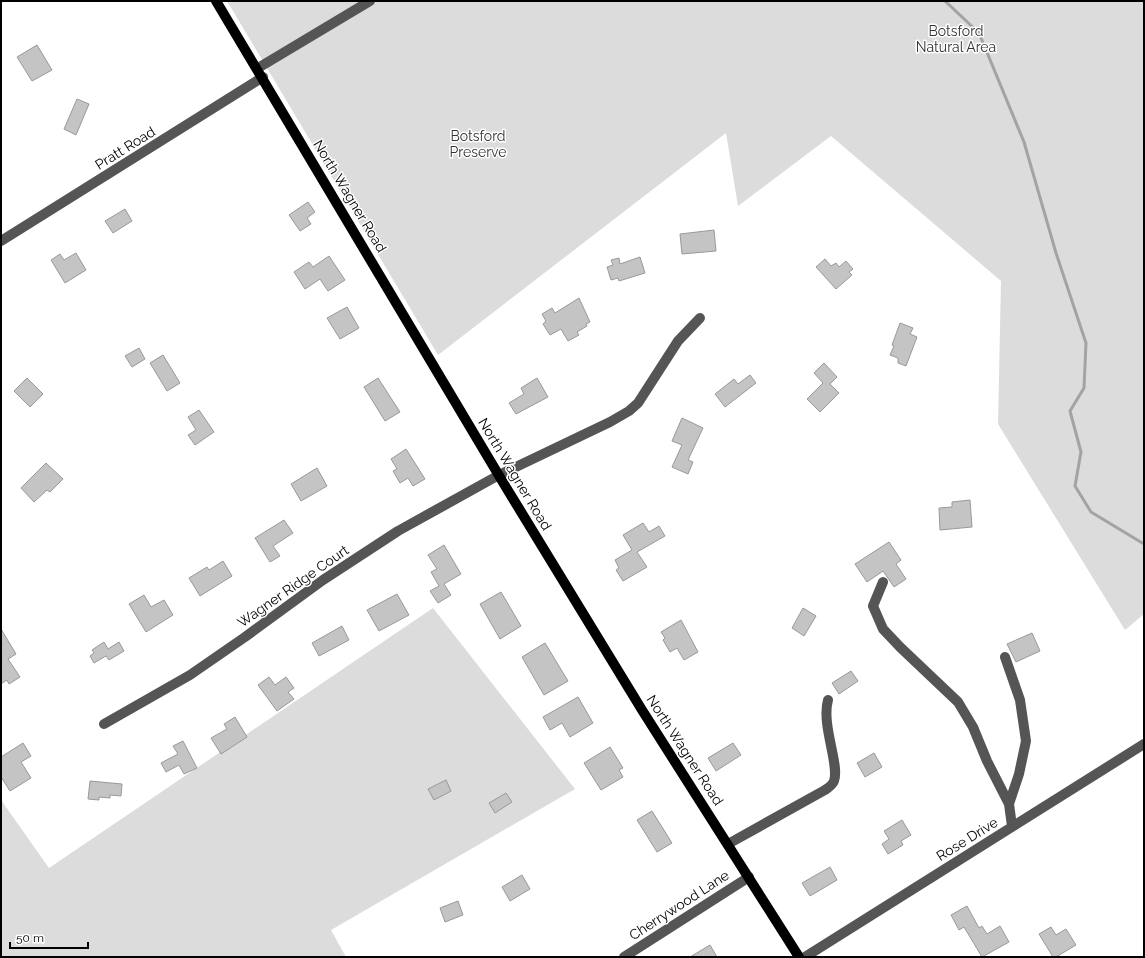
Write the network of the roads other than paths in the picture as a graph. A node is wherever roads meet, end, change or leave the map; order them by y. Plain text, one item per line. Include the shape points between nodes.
1 (216, 1) edge
2 (370, 1) edge
3 (260, 73) junction
4 (1, 241) edge
5 (700, 318) dead end
6 (499, 475) junction
7 (883, 582) dead end
8 (1005, 657) dead end
9 (828, 700) dead end
10 (104, 724) dead end
11 (1144, 744) edge
12 (1009, 804) junction
13 (1012, 826) junction
14 (728, 844) junction
15 (749, 877) junction
16 (624, 957) edge
17 (799, 957) edge
18 (804, 957) edge

1 - 3 main road, North Wagner Road
2 - 3 street, Pratt Road
3 - 4 street, Pratt Road
3 - 6 main road, North Wagner Road
5 - 6 street, Wagner Ridge Court via 678,341 638,403 629,411
6 - 10 street, Wagner Ridge Court via 398,531 323,580 190,674
6 - 14 main road, North Wagner Road via 642,710
7 - 12 street via 873,606 883,629 958,702 973,727
8 - 12 street via 1020,700 1026,741
9 - 14 street via 825,709 835,772 834,782 825,790
11 - 13 street, Rose Drive
12 - 13 street
13 - 18 street, Rose Drive
14 - 15 main road, North Wagner Road
15 - 16 street, Cherrywood Lane
15 - 17 main road, North Wagner Road

